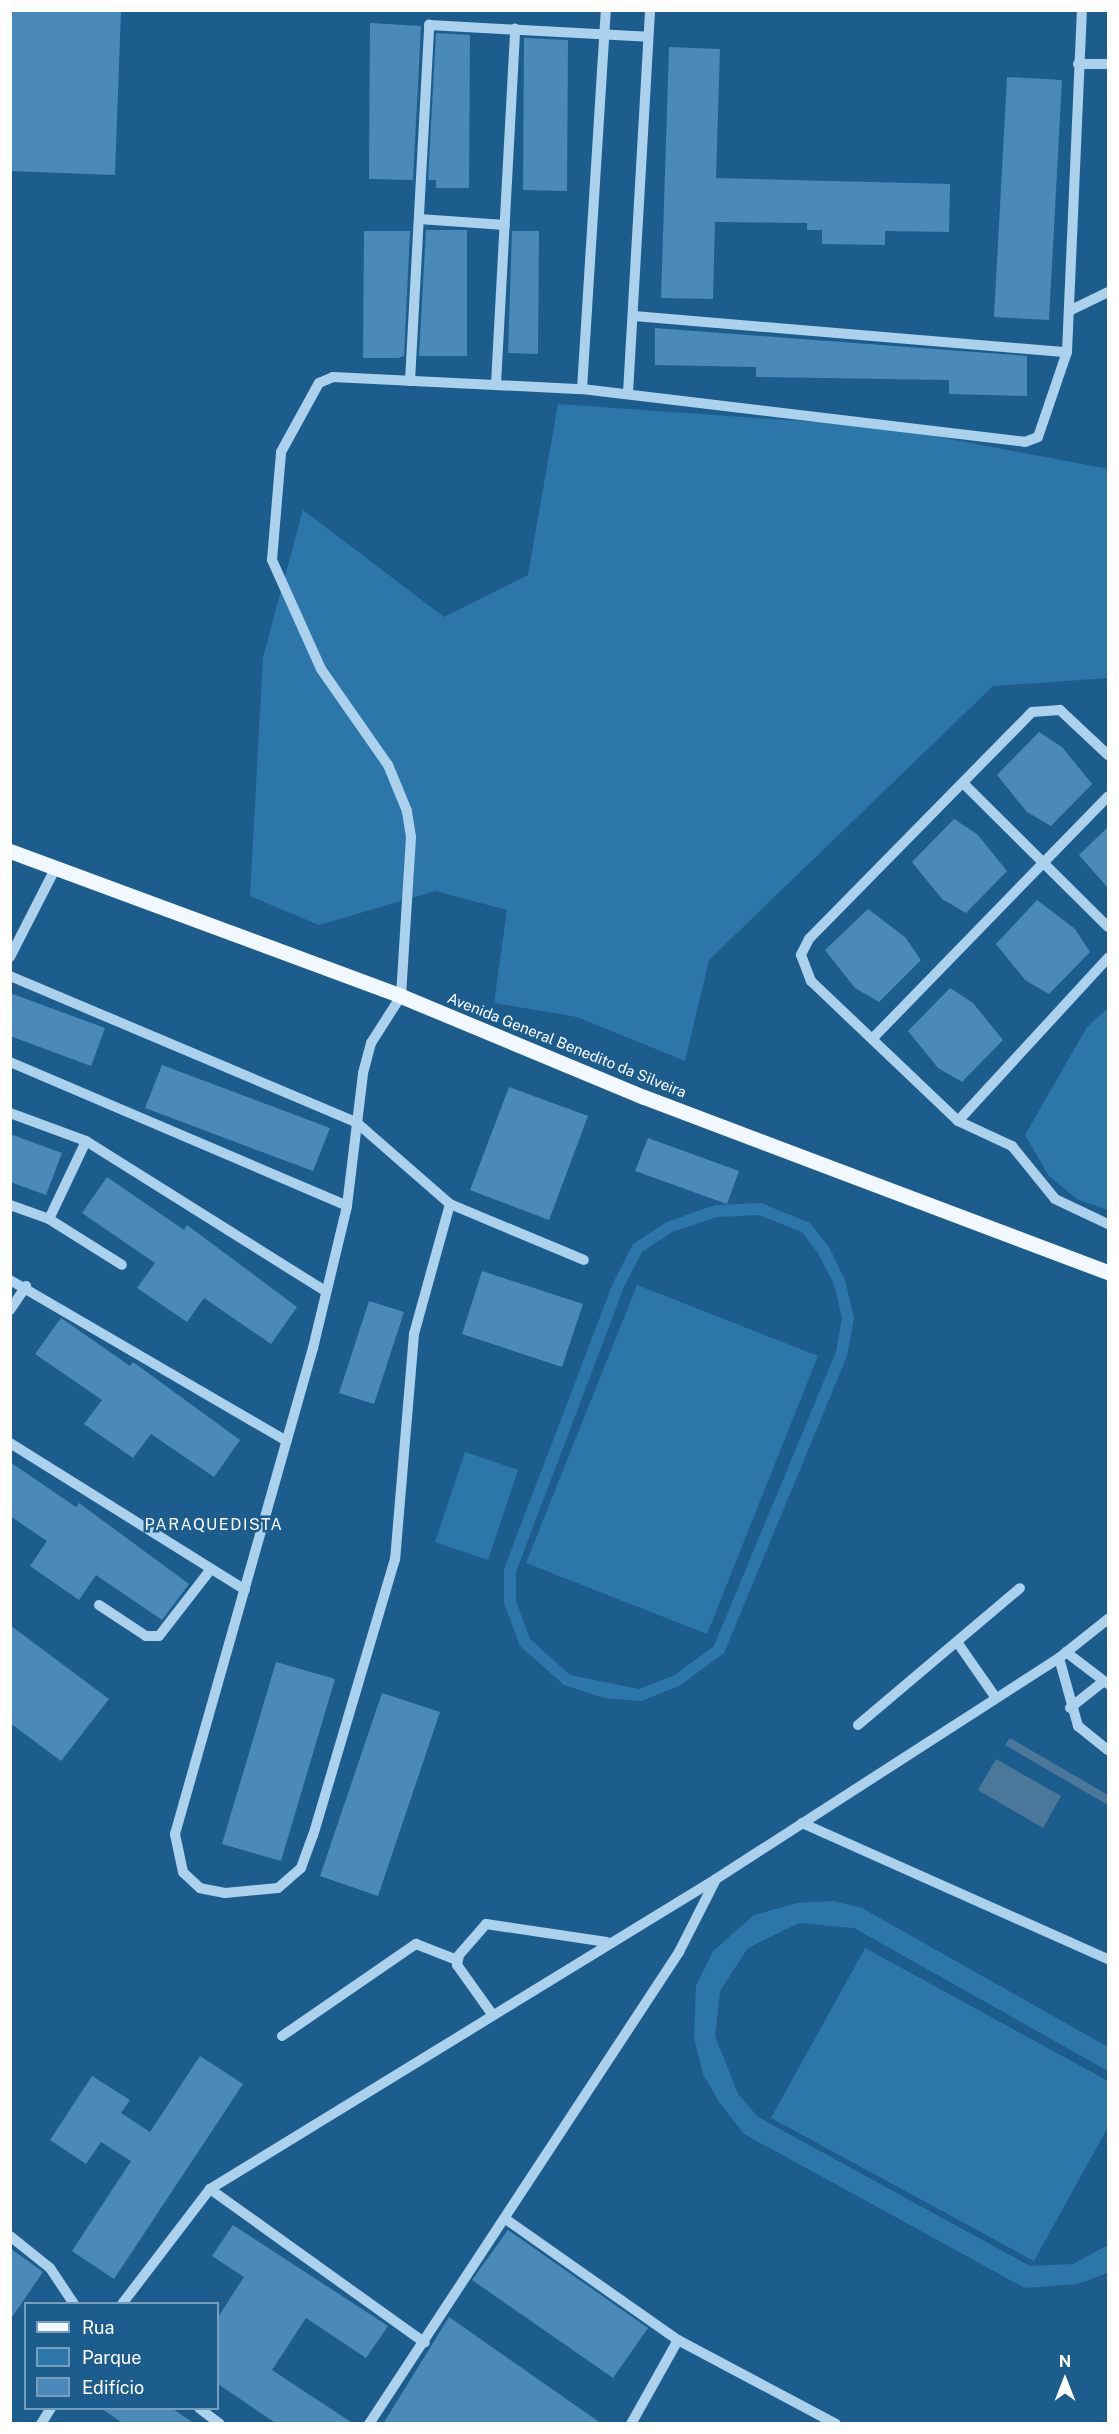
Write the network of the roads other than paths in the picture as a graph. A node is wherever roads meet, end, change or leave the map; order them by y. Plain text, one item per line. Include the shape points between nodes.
1 (606, 10) edge
2 (650, 10) edge
3 (1082, 10) edge
4 (515, 29) junction
5 (605, 36) junction
6 (648, 37) junction
7 (1078, 64) junction
8 (1108, 64) edge
9 (419, 219) junction
10 (506, 225) junction
11 (1108, 292) edge
12 (1069, 311) junction
13 (634, 316) junction
14 (1067, 352) junction
15 (410, 381) junction
16 (496, 384) junction
17 (582, 389) junction
18 (628, 393) junction
19 (1108, 755) edge
20 (964, 784) junction
21 (1108, 796) edge
22 (10, 851) edge
23 (1043, 862) junction
24 (55, 869) junction
25 (1108, 927) edge
26 (10, 957) edge
27 (1108, 958) edge
28 (10, 976) edge
29 (401, 996) junction
30 (873, 1038) junction
31 (10, 1062) edge
32 (10, 1113) edge
33 (958, 1121) junction
34 (356, 1122) junction
35 (86, 1141) junction
36 (450, 1204) junction
37 (10, 1205) edge
38 (347, 1206) junction
39 (49, 1219) junction
40 (1108, 1224) edge
41 (584, 1260) dead end
42 (122, 1265) dead end
43 (1108, 1272) edge
44 (10, 1280) edge
45 (26, 1286) junction
46 (325, 1291) junction
47 (10, 1310) edge
48 (286, 1441) junction
49 (10, 1443) edge
50 (211, 1569) junction
51 (1020, 1588) dead end
52 (244, 1590) junction
53 (99, 1605) dead end
54 (1108, 1619) edge
55 (957, 1641) junction
56 (1063, 1655) junction
57 (1106, 1682) edge
58 (996, 1698) junction
59 (1070, 1708) junction
60 (858, 1725) dead end
61 (1108, 1750) edge
62 (802, 1823) junction
63 (716, 1879) junction
64 (607, 1942) junction
65 (1108, 1959) edge
66 (457, 1960) junction
67 (492, 2014) junction
68 (282, 2036) dead end
69 (210, 2189) junction
70 (507, 2220) junction
71 (10, 2236) edge
72 (74, 2302) edge
73 (124, 2302) edge
74 (678, 2340) junction
75 (425, 2343) junction
76 (50, 2410) edge
77 (200, 2410) edge
78 (41, 2424) edge
79 (220, 2424) edge
80 (369, 2424) edge
81 (631, 2424) edge
82 (837, 2424) edge

1 - 5 street
2 - 6 street
3 - 7 street
4 - 5 street
4 - 9 street via 429,25
4 - 10 street
5 - 6 street
5 - 17 street
6 - 13 street
7 - 8 street
7 - 12 street
9 - 10 street
9 - 15 street
10 - 16 street
11 - 12 street
12 - 14 street
13 - 14 street
13 - 18 street
14 - 18 street via 1038,437 1024,442
15 - 16 street
15 - 29 street via 333,376 319,383 281,452 272,560 321,669 388,765 407,811 411,837
16 - 17 street
17 - 18 street
19 - 20 street via 1060,710 1041,708
20 - 23 street
20 - 30 street via 802,950 807,976
21 - 23 street
22 - 24 main road, Avenida General Benedito da Silveira
23 - 25 street
23 - 30 street
24 - 26 street
24 - 29 main road, Avenida General Benedito da Silveira
27 - 33 street
28 - 34 street
29 - 34 street via 371,1043
29 - 43 main road, Avenida General Benedito da Silveira via 644,1097
30 - 33 street
31 - 38 street
32 - 35 street
33 - 40 street via 1012,1146 1055,1199
34 - 36 street
34 - 38 street
35 - 39 street
35 - 46 street
36 - 41 street
36 - 52 street via 414,1334 395,1559 313,1835 301,1868 278,1888 225,1893 200,1888 183,1872 175,1834
37 - 39 street
38 - 46 street
39 - 42 street
44 - 45 street
45 - 47 street
45 - 48 street
46 - 48 street
48 - 52 street
49 - 50 street
50 - 52 street
50 - 53 street via 159,1636 146,1636
51 - 55 street
54 - 56 street
55 - 58 street
55 - 60 street
56 - 57 street
56 - 58 street
56 - 59 street
57 - 59 street
58 - 62 street
59 - 61 street via 1085,1736
62 - 63 street
62 - 65 street
63 - 64 street
63 - 70 street via 679,1952
64 - 66 street via 493,1922
64 - 67 street
66 - 67 street
66 - 68 street via 416,1944
67 - 69 street
69 - 73 street
69 - 75 street
70 - 74 street
70 - 75 street
71 - 72 street via 50,2268
74 - 81 street
74 - 82 street
75 - 80 street
76 - 78 street
77 - 79 street

